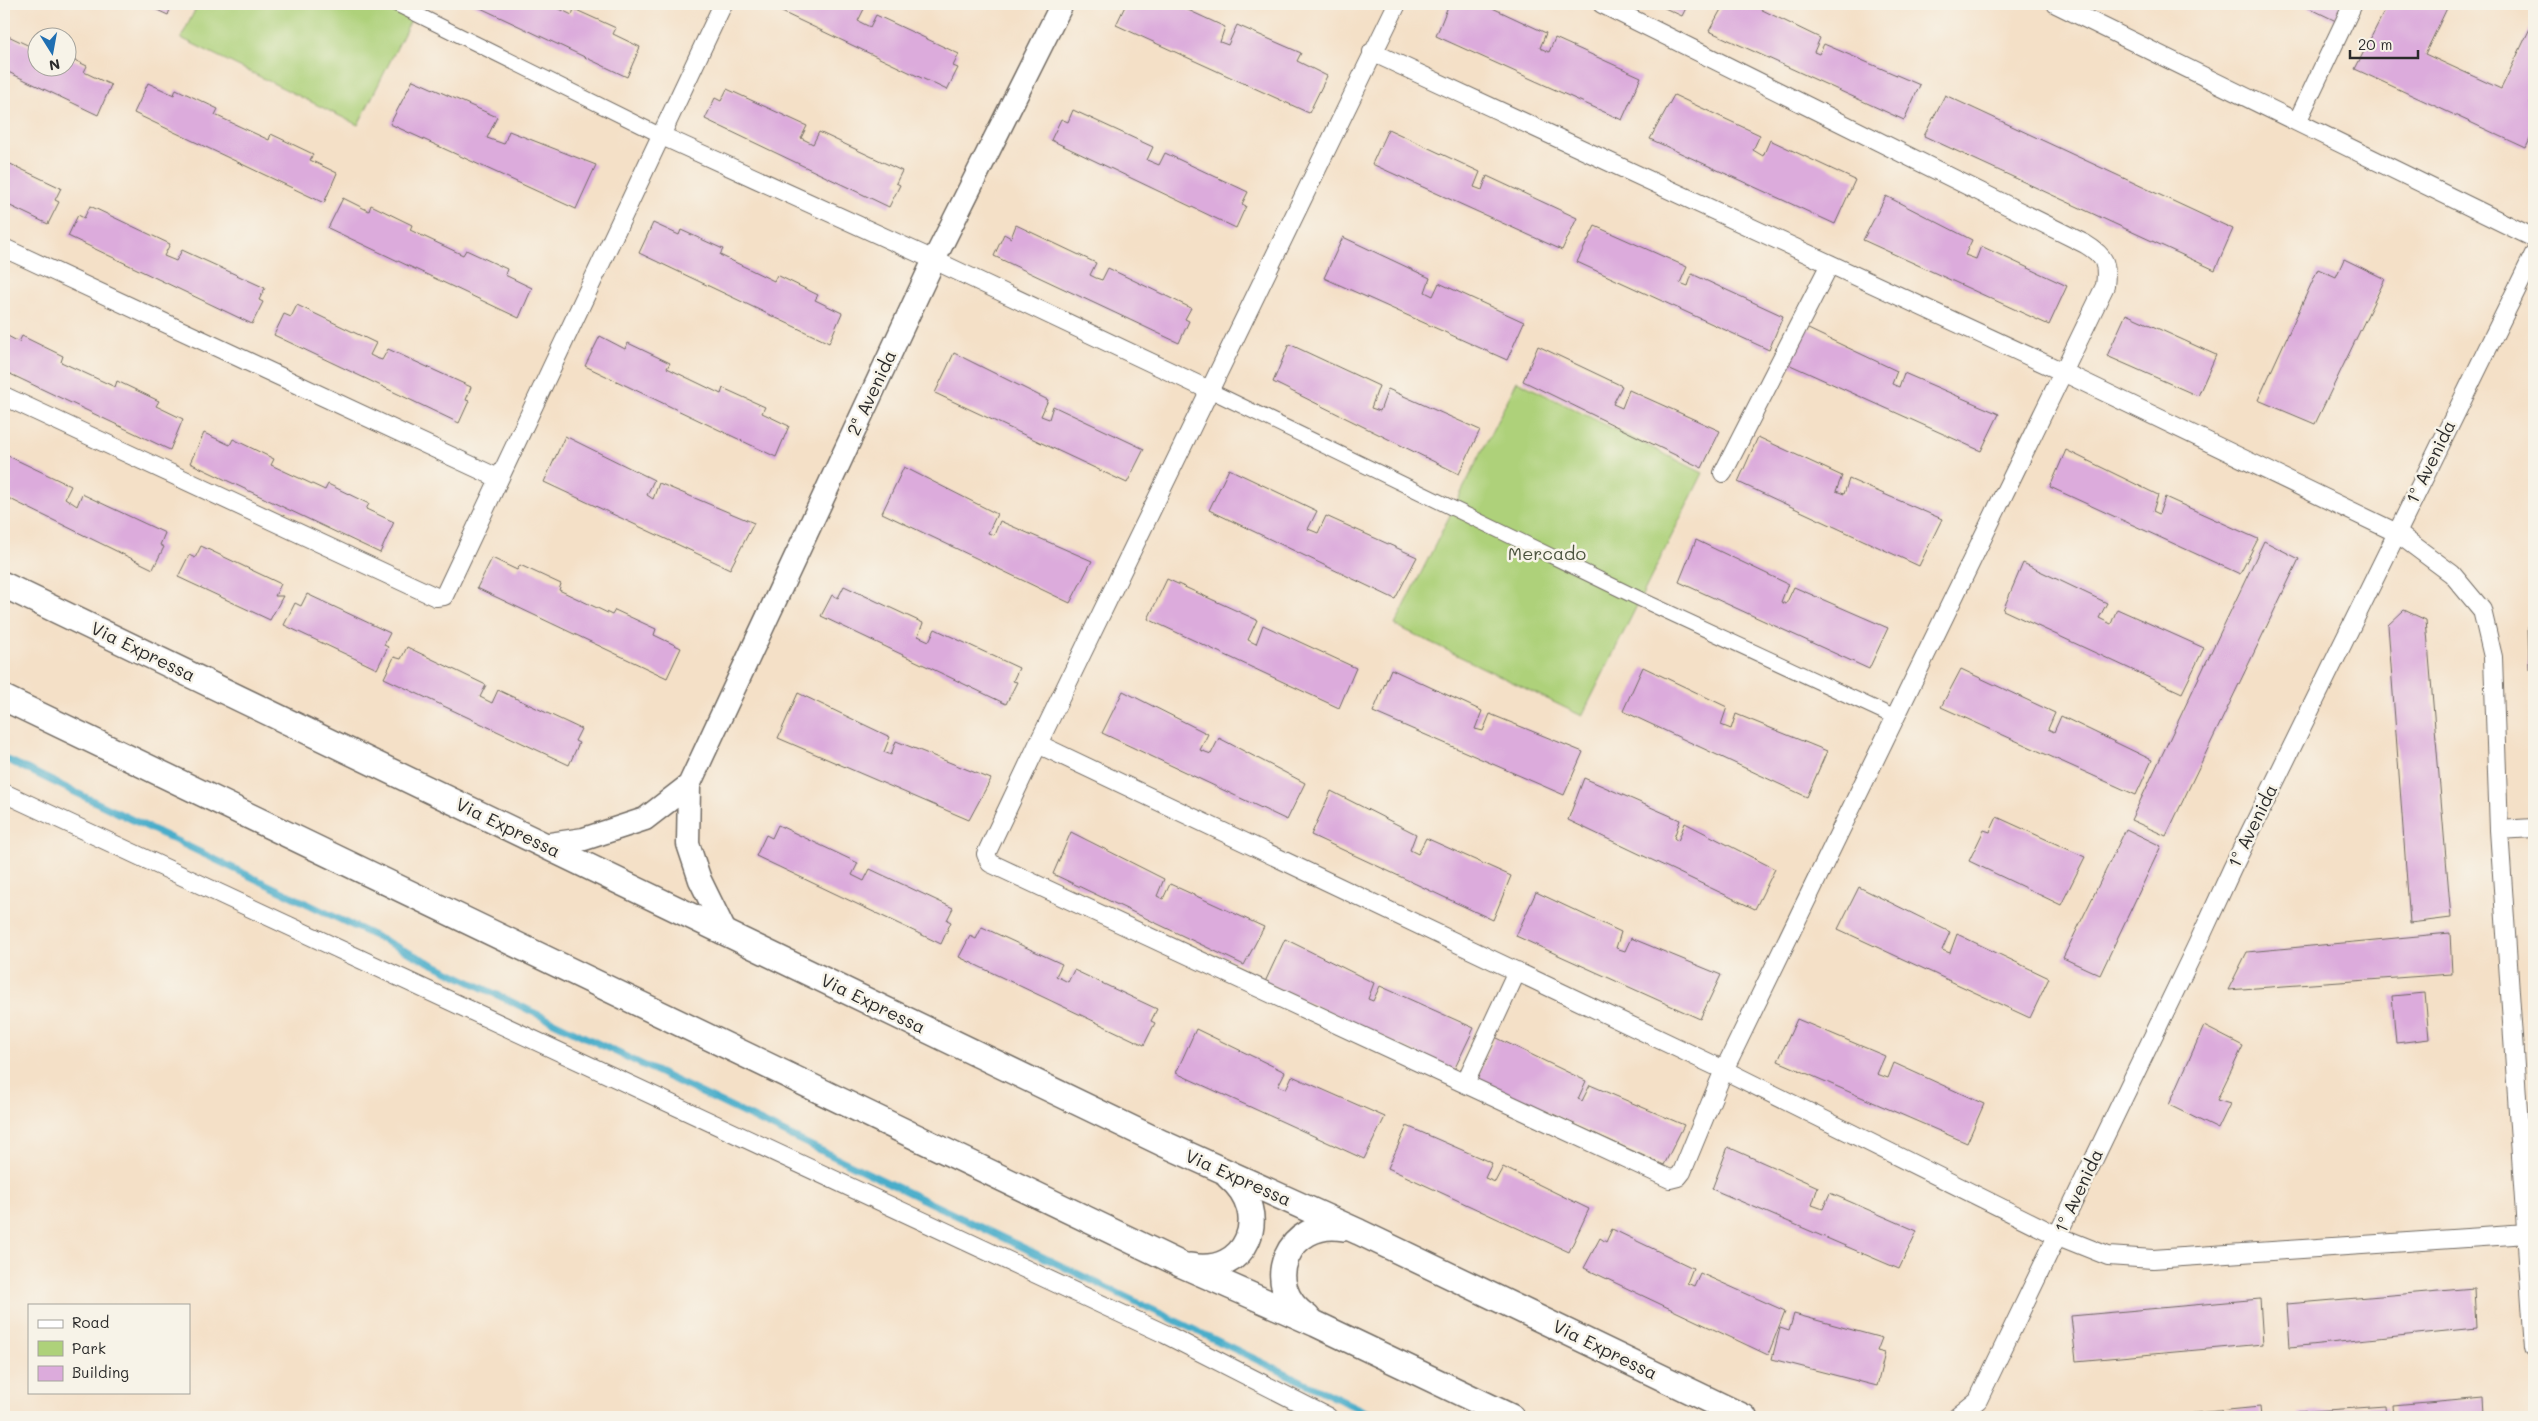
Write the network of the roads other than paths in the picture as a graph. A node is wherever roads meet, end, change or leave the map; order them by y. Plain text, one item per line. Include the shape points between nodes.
1 (396, 4) edge
2 (723, 4) edge
3 (1062, 4) edge
4 (1397, 4) edge
5 (1602, 4) edge
6 (2056, 4) edge
7 (2353, 4) edge
8 (1372, 52) junction
9 (2297, 122) junction
10 (660, 136) junction
11 (2534, 238) edge
12 (4, 248) edge
13 (2534, 254) edge
14 (934, 260) junction
15 (1830, 264) junction
16 (2063, 372) junction
17 (1209, 390) junction
18 (4, 396) edge
19 (1723, 473) dead end
20 (498, 478) junction
21 (2397, 533) junction
22 (4, 585) edge
23 (4, 698) edge
24 (1894, 717) junction
25 (1038, 744) junction
26 (689, 784) junction
27 (4, 794) edge
28 (2534, 828) edge
29 (2499, 830) junction
30 (542, 845) junction
31 (726, 933) junction
32 (1517, 971) junction
33 (1724, 1070) junction
34 (1464, 1083) junction
35 (1222, 1172) junction
36 (2529, 1182) edge
37 (1358, 1232) junction
38 (2527, 1234) junction
39 (2058, 1236) junction
40 (1180, 1264) junction
41 (1316, 1324) junction
42 (2534, 1348) edge
43 (1978, 1409) edge
44 (1328, 1417) edge
45 (1511, 1417) edge
46 (1744, 1417) edge
47 (1958, 1417) edge

1 - 10 street
2 - 10 street
3 - 14 street, 2ª Avenida
4 - 8 street
5 - 16 street via 2100,253 2107,269 2105,286
6 - 9 street
7 - 9 street
8 - 15 street
8 - 17 street
9 - 11 street
10 - 14 street
10 - 20 street
12 - 20 street
13 - 21 street, 1º Avenida
14 - 17 street
14 - 26 street, 2ª Avenida
15 - 16 street
15 - 19 street
16 - 21 street
16 - 24 street
17 - 24 street via 1640,599
17 - 25 street
18 - 20 street via 440,598 444,596
21 - 29 street via 2452,574 2482,610 2493,657
21 - 39 street, 1º Avenida via 2232,869
22 - 30 main road, Via Expressa
23 - 40 main road
24 - 33 street
25 - 32 street
25 - 34 street via 986,854 990,863
26 - 30 street via 645,819 584,839
26 - 31 street via 688,844 700,880
27 - 44 street via 1166,1334
28 - 29 street
29 - 36 street
30 - 31 main road, Via Expressa
31 - 35 main road, Via Expressa
32 - 33 street
32 - 34 street
33 - 34 street via 1682,1172 1678,1178 1670,1179
33 - 39 street
35 - 37 main road, Via Expressa
35 - 40 main road via 1236,1183 1250,1204 1249,1236 1241,1250 1221,1265 1205,1268
36 - 38 street
37 - 41 main road via 1335,1227 1312,1231 1293,1245 1286,1259 1283,1282 1288,1297 1296,1310
37 - 46 main road, Via Expressa
38 - 39 street via 2153,1259 2108,1256
38 - 42 street
39 - 43 street, 1º Avenida
40 - 41 main road
41 - 45 main road
43 - 47 street

